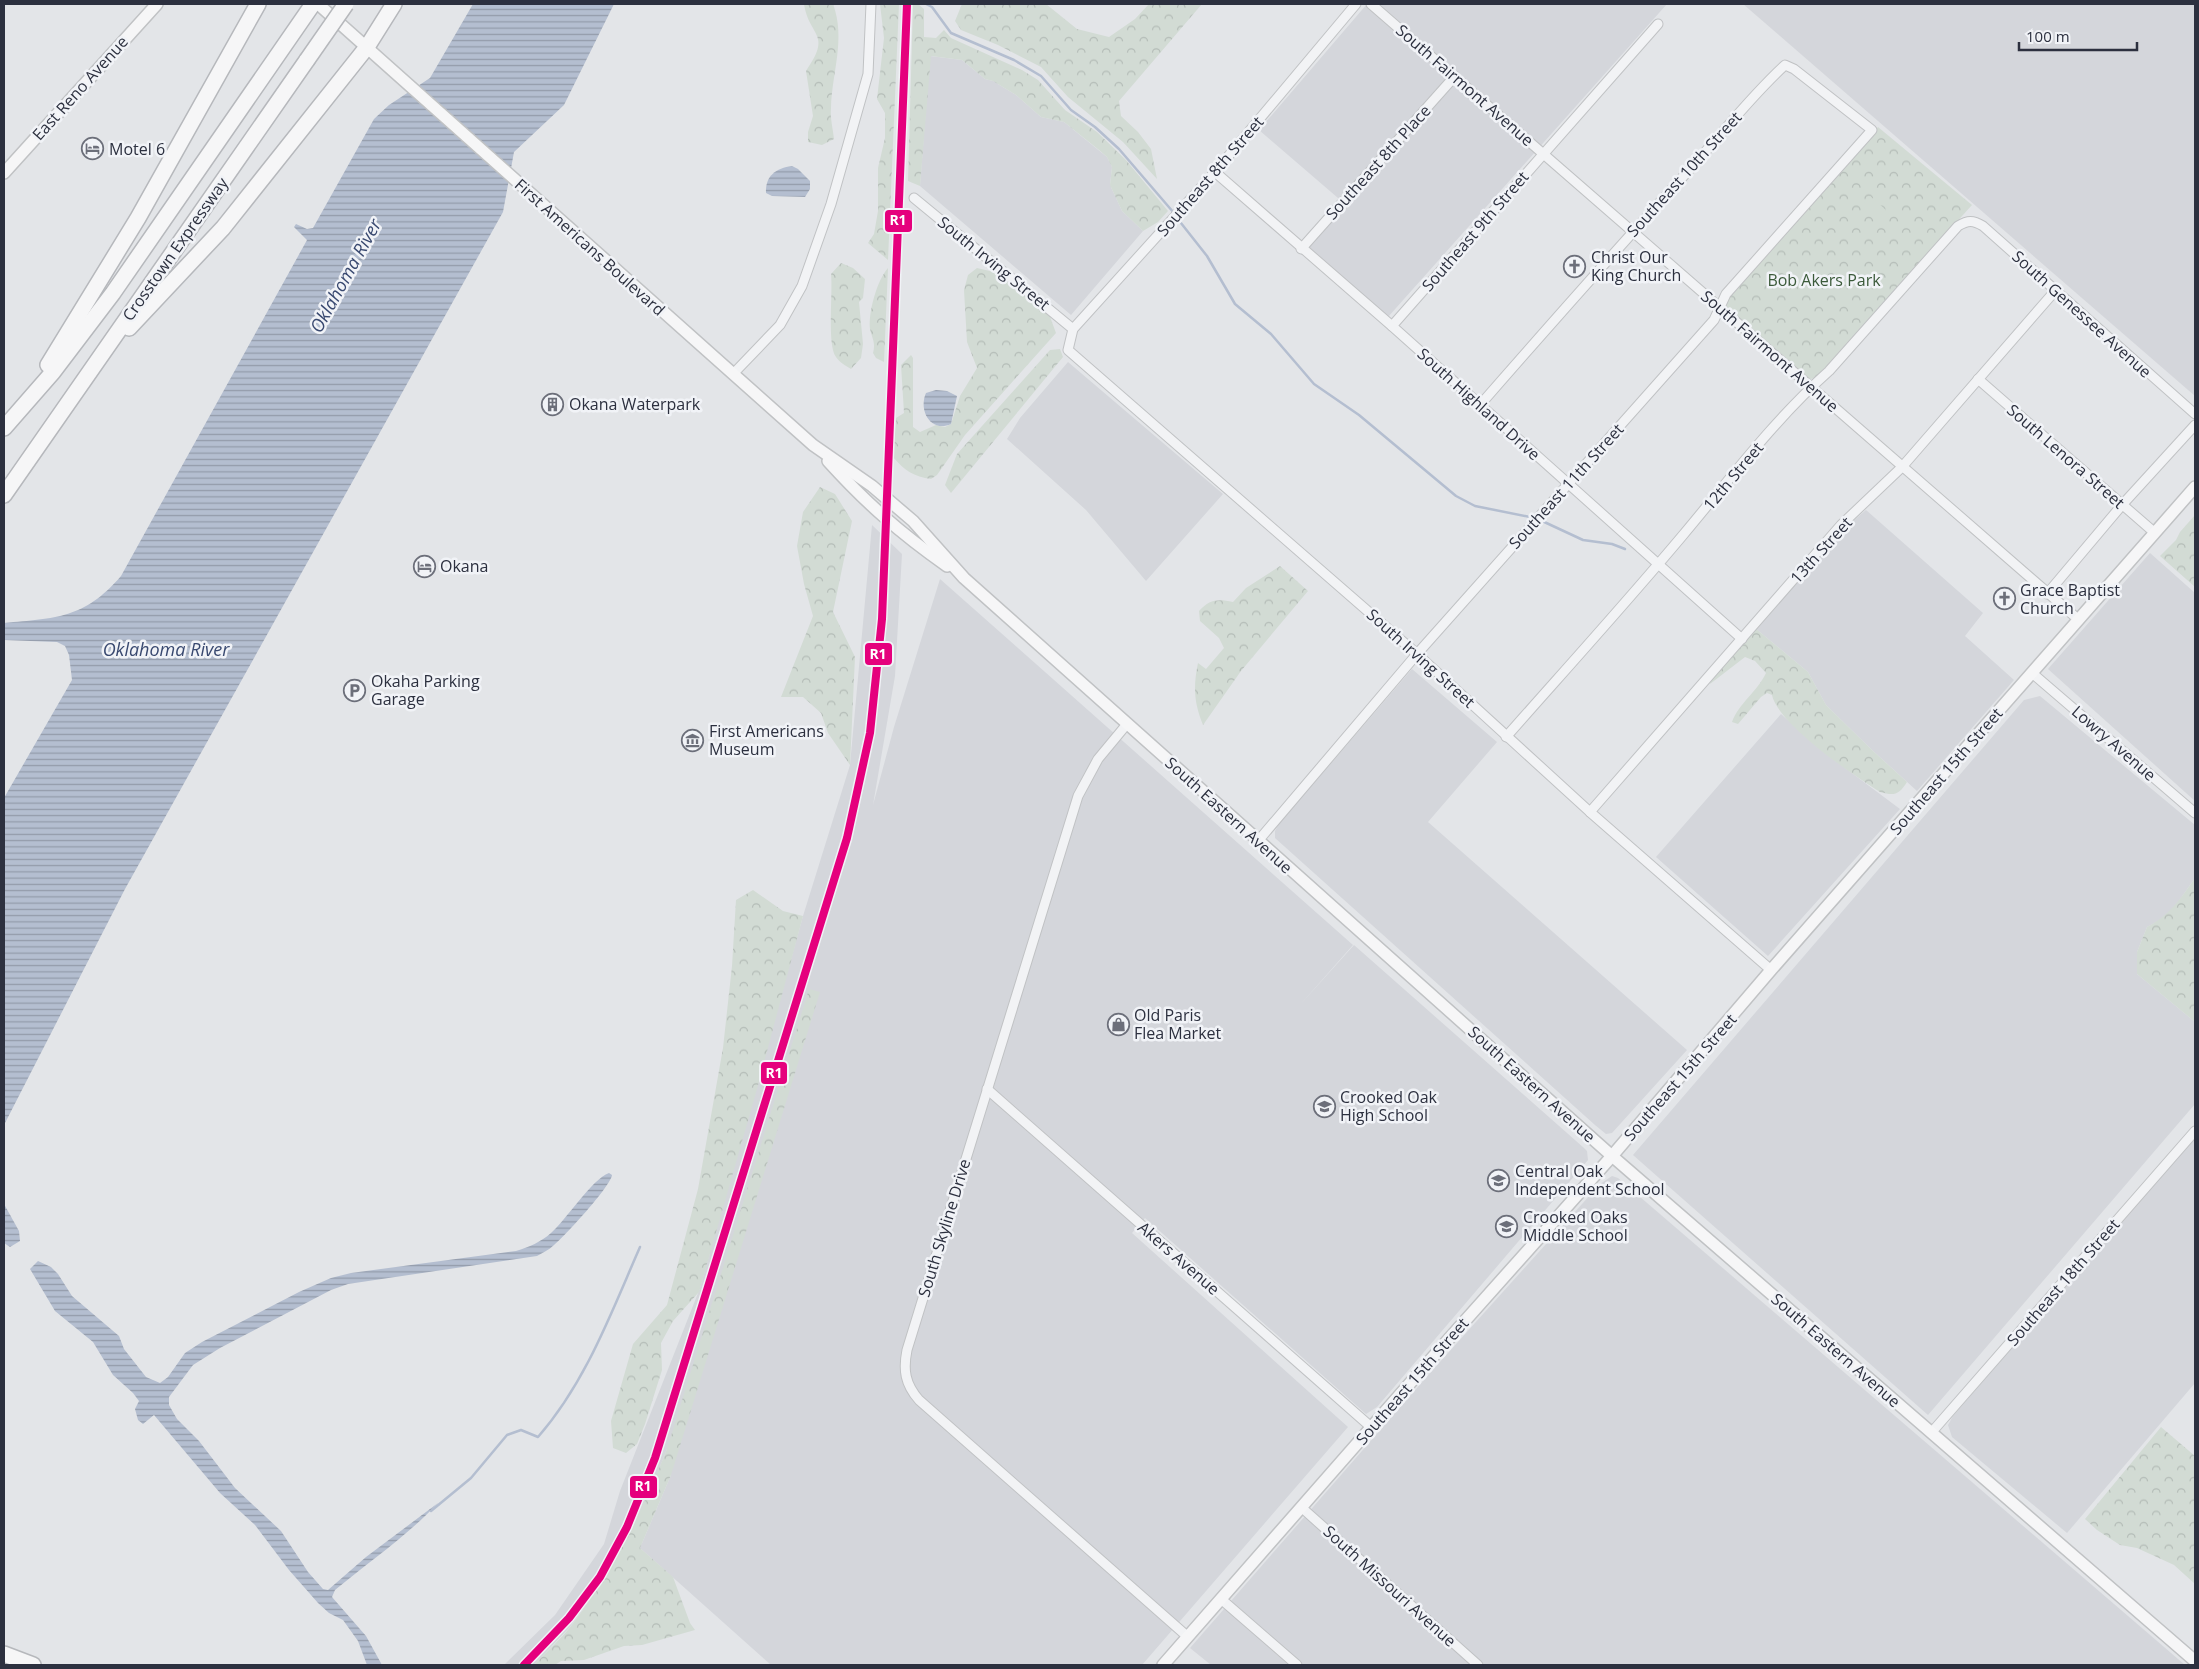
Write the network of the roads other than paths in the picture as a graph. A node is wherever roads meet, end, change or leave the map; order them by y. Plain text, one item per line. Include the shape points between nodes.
1 (157, 4) edge
2 (258, 4) edge
3 (313, 4) edge
4 (318, 4) edge
5 (346, 4) edge
6 (394, 4) edge
7 (871, 4) edge
8 (1356, 4) edge
9 (1371, 4) edge
10 (1658, 24) dead end
11 (367, 48) junction
12 (1455, 76) junction
13 (1872, 130) joint
14 (1544, 153) junction
15 (1215, 172) junction
16 (4, 173) edge
17 (914, 198) dead end
18 (1966, 221) joint
19 (1632, 231) junction
20 (1302, 249) junction
21 (2054, 291) junction
22 (1720, 307) junction
23 (1392, 326) junction
24 (1073, 328) junction
25 (1068, 350) joint
26 (94, 366) junction
27 (733, 374) junction
28 (1978, 379) junction
29 (1812, 386) junction
30 (1480, 405) junction
31 (20, 411) junction
32 (2195, 414) edge
33 (2195, 425) edge
34 (4, 428) edge
35 (813, 445) junction
36 (1902, 467) junction
37 (1568, 484) junction
38 (2195, 487) edge
39 (4, 495) edge
40 (2122, 505) junction
41 (2155, 533) junction
42 (1658, 564) junction
43 (964, 578) junction
44 (2047, 594) junction
45 (2078, 620) junction
46 (1742, 639) junction
47 (1418, 654) junction
48 (2032, 673) junction
49 (1127, 724) junction
50 (1506, 736) junction
51 (1590, 812) junction
52 (2195, 813) edge
53 (1258, 841) junction
54 (1771, 970) junction
55 (987, 1089) junction
56 (2195, 1131) edge
57 (1612, 1156) junction
58 (1371, 1427) junction
59 (1931, 1433) junction
60 (1301, 1507) junction
61 (1221, 1599) junction
62 (1188, 1637) junction
63 (4, 1654) edge
64 (2195, 1661) edge
65 (33, 1665) edge
66 (1163, 1665) edge
67 (1297, 1665) edge
68 (1478, 1665) edge

1 - 16 main road, East Reno Avenue
2 - 31 highway via 138,218
3 - 31 highway, Crosstown Expressway via 113,292
4 - 11 main road, First Americans Boulevard
5 - 26 highway, Crosstown Expressway, bridge
6 - 11 highway
7 - 27 street via 868,74 831,204 802,286 780,325
8 - 15 street, Southeast 8th Street
9 - 12 street, South Fairmont Avenue
10 - 14 street, Southeast 9th Street
11 - 26 highway via 223,228
11 - 27 main road, First Americans Boulevard
12 - 14 street, South Fairmont Avenue
12 - 20 street, Southeast 8th Place
13 - 19 street, Southeast 10th Street via 1794,69 1785,66 1757,92
13 - 22 street, Southeast 11th Street via 1726,294
14 - 19 street, South Fairmont Avenue
14 - 23 street, Southeast 9th Street
15 - 20 street, South Highland Drive
15 - 24 street, Southeast 8th Street
17 - 24 street, South Irving Street
18 - 21 street, South Genessee Avenue via 1975,221 1983,226
18 - 29 street, 12th Street
19 - 22 street, South Fairmont Avenue
19 - 30 street, Southeast 10th Street
20 - 23 street, South Highland Drive
21 - 28 street, 13th Street
21 - 32 street, South Genessee Avenue
22 - 29 street, South Fairmont Avenue
22 - 37 street, Southeast 11th Street via 1714,320
23 - 30 street, South Highland Drive
24 - 25 street, Southeast 8th Street
25 - 47 street, South Irving Street
26 - 39 highway, Crosstown Expressway
27 - 35 main road, First Americans Boulevard
28 - 36 street, 13th Street
28 - 40 street, South Lenora Street
29 - 36 street, South Fairmont Avenue
29 - 42 street, 12th Street
30 - 37 street, South Highland Drive
31 - 34 highway, Crosstown Expressway
33 - 40 street
35 - 43 main road, South Eastern Avenue via 862,499 903,535
35 - 43 main road, South Eastern Avenue via 872,486 913,521
36 - 44 street, South Fairmont Avenue
36 - 46 street, 13th Street via 1841,525
37 - 42 street, South Highland Drive
37 - 47 street, Southeast 11th Street
38 - 41 main road, Southeast 15th Street
40 - 41 street, South Lenora Street
40 - 44 street
41 - 45 main road, Southeast 15th Street
42 - 46 street, South Highland Drive
42 - 50 street, 12th Street
43 - 49 main road, South Eastern Avenue
44 - 45 street, South Fairmont Avenue
45 - 48 main road, Southeast 15th Street
46 - 51 street, 13th Street
47 - 50 street, South Irving Street
47 - 53 street, Southeast 11th Street
48 - 52 street, Lowry Avenue
48 - 54 main road, Southeast 15th Street
49 - 53 main road, South Eastern Avenue
49 - 55 street, South Skyline Drive via 1098,759 1078,796
50 - 51 street, South Irving Street
51 - 54 street, South Irving Street
53 - 57 main road, South Eastern Avenue
54 - 57 main road, Southeast 15th Street
55 - 58 street, Akers Avenue
55 - 62 street, South Skyline Drive via 907,1350 906,1380 914,1394 932,1412
56 - 59 street, Southeast 18th Street
57 - 58 main road, Southeast 15th Street
57 - 59 main road, South Eastern Avenue
58 - 60 main road, Southeast 15th Street
59 - 64 main road, South Eastern Avenue
60 - 61 main road, Southeast 15th Street
60 - 68 street, South Missouri Avenue
61 - 62 main road, Southeast 15th Street
61 - 67 street
62 - 66 main road, Southeast 15th Street
63 - 65 highway

